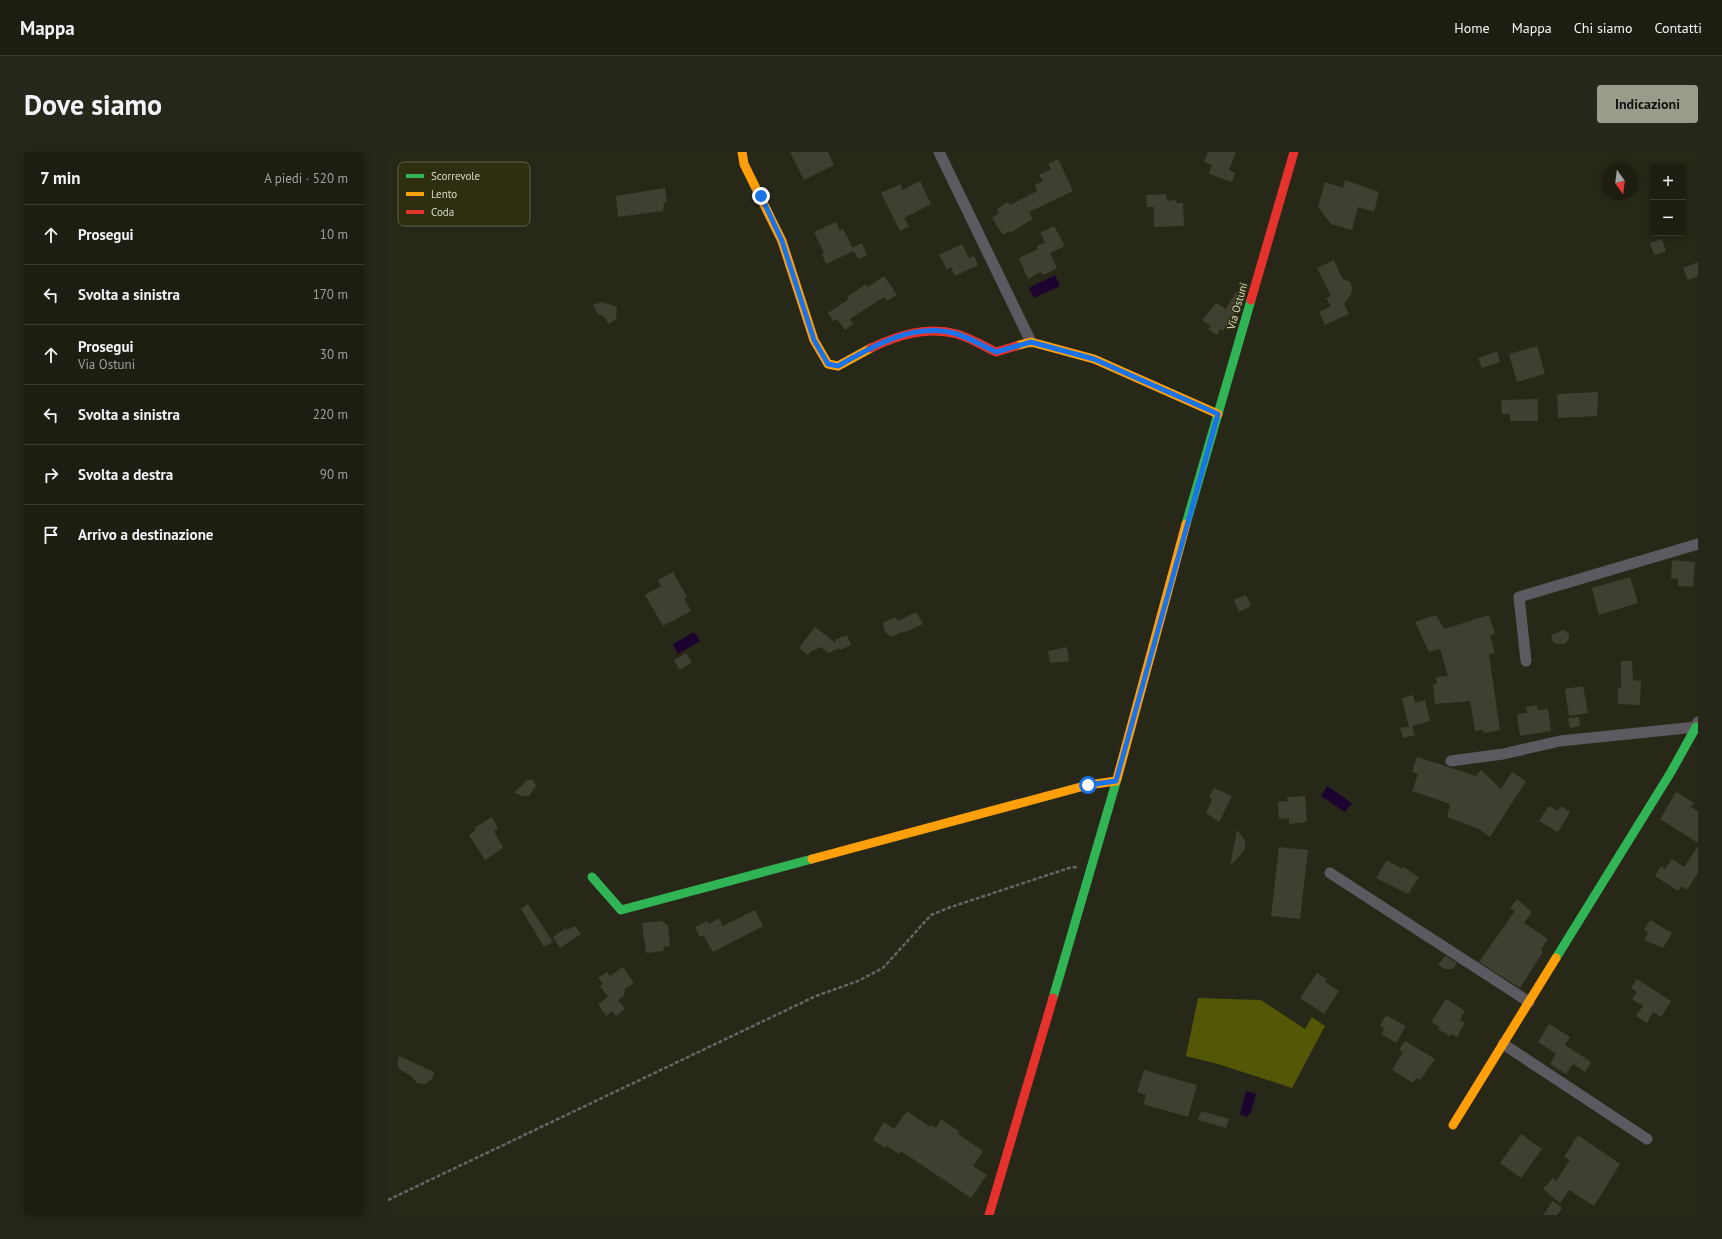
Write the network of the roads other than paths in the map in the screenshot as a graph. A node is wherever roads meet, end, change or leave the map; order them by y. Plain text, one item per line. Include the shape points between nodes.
1 (742, 152) edge
2 (939, 152) edge
3 (1294, 152) edge
4 (1031, 342) junction
5 (1218, 414) junction
6 (1698, 544) edge
7 (1526, 661) dead end
8 (1697, 724) edge
9 (1451, 761) dead end
10 (1116, 781) junction
11 (1330, 873) dead end
12 (592, 877) dead end
13 (1529, 1002) junction
14 (1503, 1044) junction
15 (1453, 1125) dead end
16 (1647, 1139) dead end
17 (989, 1215) edge

1 - 4 street via 744,164 782,241 814,340 828,364 838,366 903,334 934,330 957,334 996,352
2 - 4 street
3 - 5 street, Via Ostuni
4 - 5 street via 1094,359
5 - 10 street, Via Ostuni
6 - 7 street via 1519,597
8 - 9 street via 1560,741 1502,754
8 - 13 street via 1671,772
10 - 12 street via 1088,785 621,910
10 - 17 street, Via Ostuni
11 - 13 street
13 - 14 street
14 - 15 street
14 - 16 street

